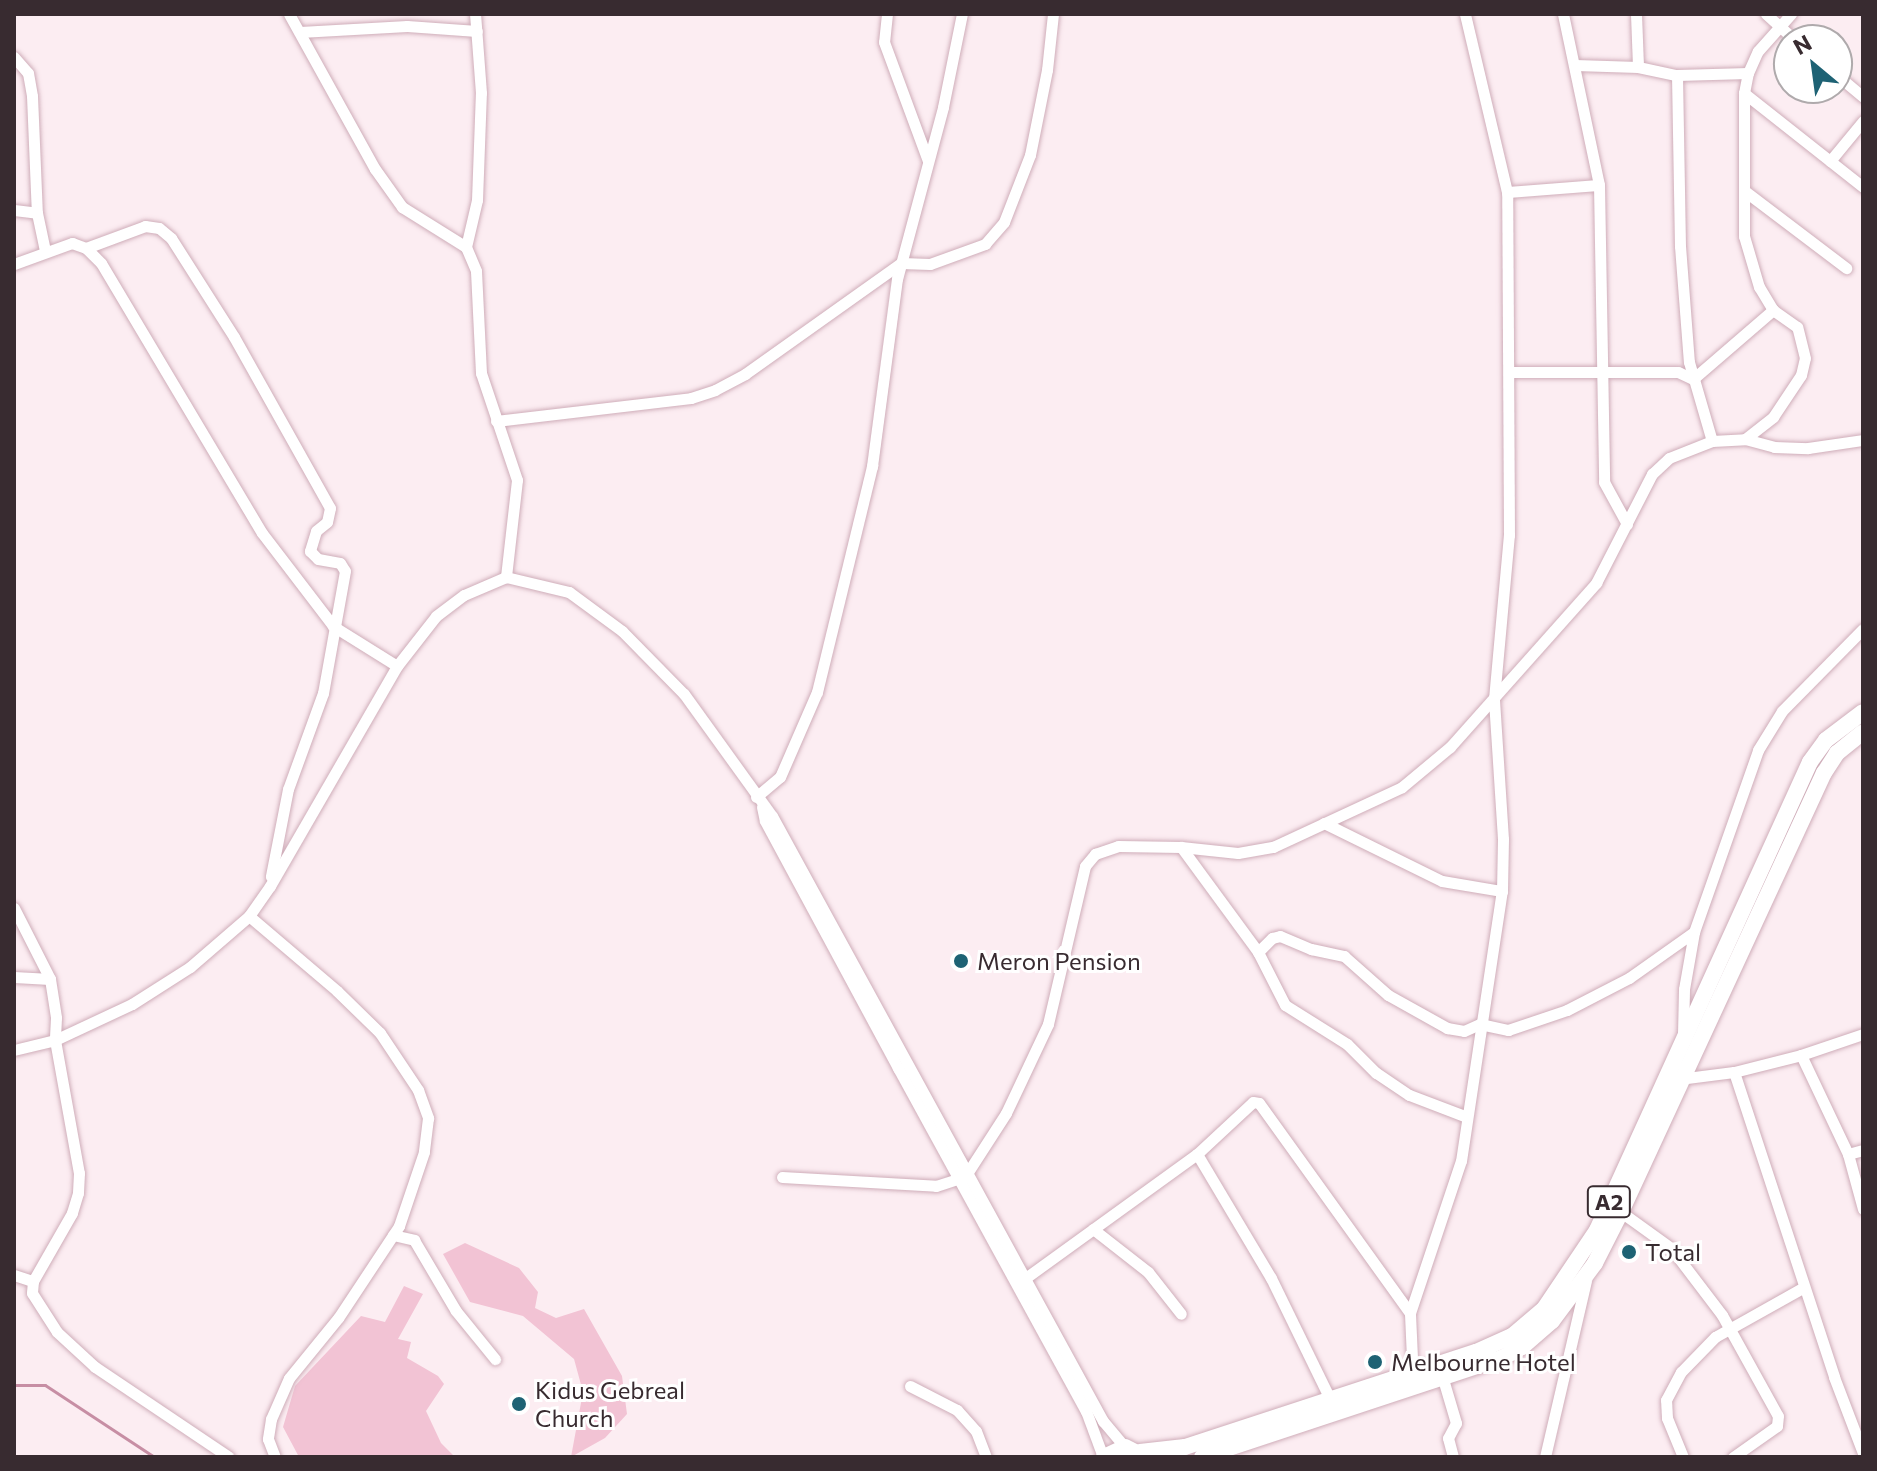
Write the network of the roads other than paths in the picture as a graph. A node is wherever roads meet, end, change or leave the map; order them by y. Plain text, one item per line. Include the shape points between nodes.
1 (396, 14) edge
2 (475, 14) edge
3 (887, 14) edge
4 (962, 14) edge
5 (1053, 14) edge
6 (1465, 14) edge
7 (1563, 14) edge
8 (1636, 14) edge
9 (292, 16) edge
10 (407, 26) junction
11 (477, 31) junction
12 (300, 32) junction
13 (1773, 36) edge
14 (14, 57) edge
15 (1575, 65) junction
16 (1638, 67) junction
17 (1748, 73) junction
18 (1677, 75) junction
19 (1744, 93) junction
20 (1863, 121) edge
21 (1830, 161) junction
22 (928, 162) junction
23 (1599, 185) junction
24 (1863, 187) edge
25 (1507, 192) junction
26 (1746, 192) junction
27 (14, 210) edge
28 (37, 213) junction
29 (466, 247) junction
30 (86, 248) junction
31 (45, 250) junction
32 (901, 263) junction
33 (14, 264) edge
34 (1846, 268) dead end
35 (1773, 310) junction
36 (1510, 372) junction
37 (1601, 374) junction
38 (1693, 379) junction
39 (496, 421) junction
40 (1745, 439) junction
41 (1863, 440) edge
42 (1712, 441) junction
43 (1627, 524) junction
44 (506, 577) junction
45 (333, 626) junction
46 (1863, 629) edge
47 (397, 666) junction
48 (1494, 699) junction
49 (1863, 712) edge
50 (1846, 722) junction
51 (1859, 734) edge
52 (759, 802) junction
53 (1324, 823) junction
54 (1181, 847) junction
55 (270, 886) junction
56 (1502, 891) junction
57 (14, 908) edge
58 (249, 916) junction
59 (1694, 932) junction
60 (1258, 952) junction
61 (14, 977) edge
62 (50, 979) junction
63 (1480, 1024) junction
64 (1863, 1034) edge
65 (1683, 1039) junction
66 (55, 1040) junction
67 (14, 1050) edge
68 (1801, 1055) junction
69 (1734, 1072) junction
70 (1681, 1079) junction
71 (1663, 1083) junction
72 (1467, 1117) junction
73 (1863, 1150) edge
74 (1197, 1154) junction
75 (1848, 1154) junction
76 (963, 1176) junction
77 (782, 1177) dead end
78 (1863, 1209) edge
79 (1621, 1212) junction
80 (1093, 1229) junction
81 (393, 1235) junction
82 (1582, 1257) junction
83 (14, 1275) edge
84 (1587, 1275) junction
85 (33, 1281) junction
86 (1021, 1281) junction
87 (1804, 1287) junction
88 (1410, 1313) junction
89 (1181, 1314) dead end
90 (1728, 1329) junction
91 (495, 1359) dead end
92 (1443, 1379) junction
93 (1413, 1381) junction
94 (910, 1386) dead end
95 (1330, 1399) junction
96 (1137, 1452) edge
97 (1863, 1453) edge
98 (229, 1457) edge
99 (275, 1457) edge
100 (986, 1457) edge
101 (1104, 1457) edge
102 (1202, 1457) edge
103 (1453, 1457) edge
104 (1545, 1457) edge
105 (1683, 1457) edge
106 (1733, 1457) edge

1 - 10 street
2 - 11 street
3 - 22 street via 884,42
4 - 22 street
5 - 32 street via 1030,155 1004,222 985,244 956,257 930,264
6 - 25 street
7 - 15 street
8 - 16 street
9 - 12 street
10 - 11 street
10 - 12 street
11 - 29 street via 477,200
12 - 29 street via 375,169 402,207
13 - 17 street via 1758,51
14 - 28 street via 28,73 32,96
15 - 16 street
15 - 23 street
16 - 18 street
17 - 18 street
17 - 19 street
18 - 38 street via 1680,246
19 - 21 street
19 - 26 street
20 - 21 street
21 - 24 street
22 - 32 street
23 - 25 street
23 - 37 street
25 - 36 street
26 - 34 street
26 - 35 street via 1744,236 1750,265
27 - 28 street
28 - 31 street
29 - 39 street via 476,271 481,373
30 - 31 street via 72,243
30 - 45 street via 101,263 262,533
30 - 45 street via 145,226 159,228 171,238 234,337 330,508 327,522 310,544 312,555 344,567
31 - 33 street
32 - 39 street via 715,390 691,398
32 - 52 street via 872,466 817,692 780,777
35 - 38 street
35 - 40 street via 1797,327 1805,347 1803,366 1773,417
36 - 37 street
36 - 48 street via 1509,535
37 - 38 street via 1678,372
37 - 43 street via 1604,482
38 - 42 street
39 - 44 street via 517,480
40 - 41 street via 1808,448
40 - 42 street
42 - 43 street via 1669,458 1652,474
43 - 48 street via 1596,583
44 - 47 street via 464,595 436,616
44 - 52 street via 569,592 622,631 684,694
45 - 47 street
45 - 55 street via 323,693 288,789
46 - 59 street via 1782,711 1758,750
47 - 55 street
48 - 53 street via 1450,747 1402,787
48 - 56 street
49 - 50 highway, A2
50 - 51 highway
50 - 65 highway, A2 via 1810,762
51 - 70 highway, A2 via 1824,773
52 - 76 street via 772,816
53 - 54 street via 1273,847 1238,853
53 - 56 street via 1442,881
54 - 60 street
54 - 76 street via 1118,846 1095,854 1085,866 1048,1024 1021,1088
55 - 58 street
56 - 63 street
57 - 62 street
58 - 66 street via 190,967 132,1004
58 - 81 street via 380,1033 418,1090 428,1118 424,1152
59 - 63 street via 1629,978 1567,1010 1508,1030
59 - 65 street via 1684,989
60 - 63 street via 1280,936 1336,953 1388,995 1447,1028 1464,1031
60 - 72 street via 1285,1005 1347,1044 1409,1095
61 - 62 street
62 - 66 street
63 - 72 street
64 - 68 street
65 - 71 highway, A2
66 - 67 street
66 - 85 street via 78,1193
68 - 69 street
68 - 75 street
69 - 70 street
69 - 87 street
70 - 71 street
70 - 79 highway, A2
71 - 82 highway, A2
72 - 88 street via 1461,1161
73 - 75 street
74 - 80 street
74 - 88 street via 1246,1105 1259,1103
74 - 95 street via 1271,1278
75 - 78 street
76 - 77 street via 936,1186
76 - 86 street
79 - 84 highway, A2
79 - 90 street via 1671,1248
80 - 86 street
80 - 89 street via 1148,1272
81 - 91 street via 414,1240 456,1311
81 - 99 street via 338,1318 289,1378 271,1419 268,1439
82 - 84 street
82 - 93 highway, A2 via 1544,1309 1512,1336
83 - 85 street
84 - 92 highway, A2 via 1552,1321 1522,1347
84 - 104 street
85 - 98 street via 40,1309 95,1367
86 - 96 street via 1103,1421
86 - 101 street
87 - 90 street
87 - 97 street
88 - 93 street
90 - 105 street via 1701,1347 1666,1400 1667,1418
90 - 106 street via 1779,1421
92 - 93 highway, A2
92 - 103 street via 1456,1423 1448,1438
93 - 95 highway, A2
93 - 102 highway, A2
94 - 100 street via 957,1410 976,1431
95 - 96 highway, A2 via 1185,1447
96 - 101 highway, A2

